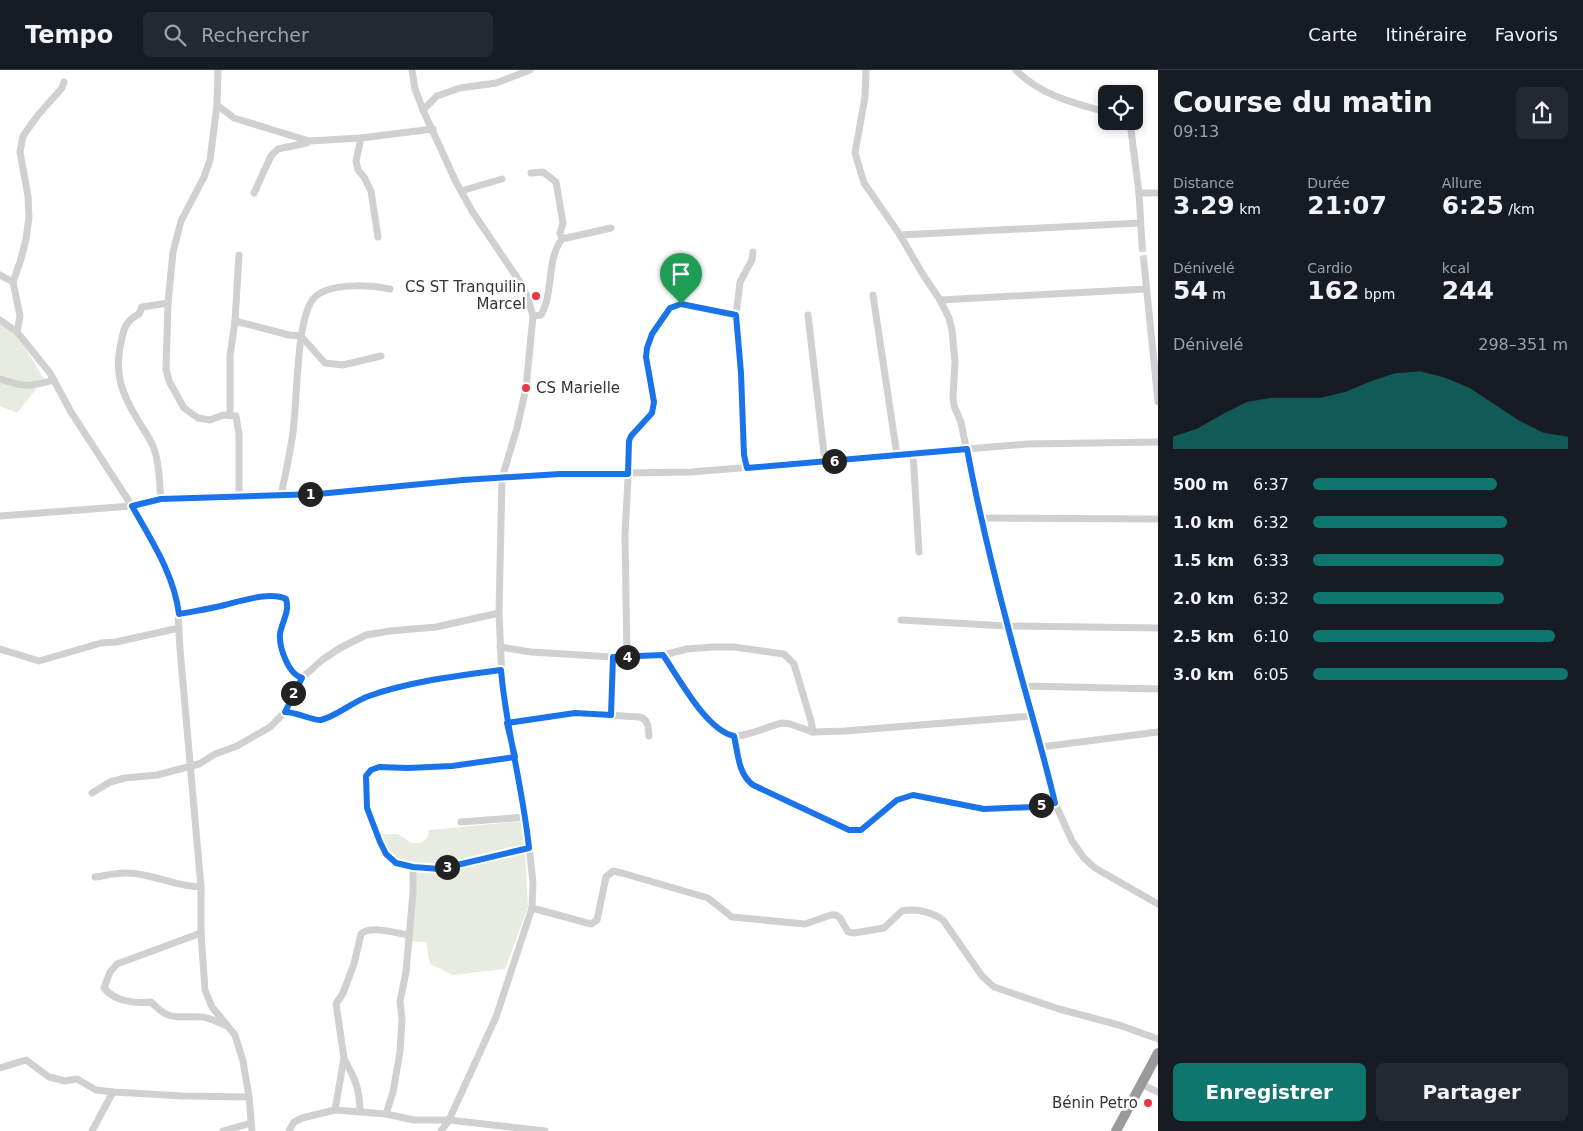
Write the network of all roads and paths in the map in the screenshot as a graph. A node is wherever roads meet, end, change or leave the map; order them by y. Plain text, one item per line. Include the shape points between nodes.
1 (218, 70) edge
2 (412, 70) edge
3 (530, 70) edge
4 (866, 70) edge
5 (1016, 70) edge
6 (64, 82) dead end
7 (217, 105) junction
8 (1098, 109) edge
9 (423, 110) junction
10 (432, 129) junction
11 (1131, 130) edge
12 (361, 138) junction
13 (309, 141) junction
14 (531, 173) dead end
15 (502, 179) dead end
16 (461, 190) junction
17 (254, 192) dead end
18 (1139, 193) junction
19 (1158, 193) edge
20 (1140, 223) junction
21 (611, 228) dead end
22 (900, 235) junction
23 (378, 237) dead end
24 (562, 239) junction
25 (1142, 245) tunnel mouth
26 (753, 252) dead end
27 (239, 255) dead end
28 (1144, 263) tunnel mouth
29 (0, 275) edge
30 (13, 282) junction
31 (390, 289) dead end
32 (1146, 289) junction
33 (873, 295) dead end
34 (940, 300) junction
35 (168, 303) junction
36 (736, 315) junction
37 (808, 315) dead end
38 (533, 316) junction
39 (0, 320) edge
40 (235, 322) junction
41 (17, 332) junction
42 (301, 336) junction
43 (381, 356) dead end
44 (0, 379) edge
45 (54, 380) junction
46 (1158, 402) edge
47 (230, 414) junction
48 (1158, 442) edge
49 (967, 449) junction
50 (913, 453) junction
51 (897, 455) junction
52 (825, 462) junction
53 (747, 468) junction
54 (628, 474) junction
55 (502, 478) junction
56 (281, 495) junction
57 (239, 496) junction
58 (161, 499) junction
59 (132, 506) junction
60 (0, 516) edge
61 (980, 518) junction
62 (1158, 519) edge
63 (919, 552) dead end
64 (498, 613) junction
65 (179, 614) junction
66 (901, 620) dead end
67 (1007, 626) junction
68 (179, 628) junction
69 (1158, 628) edge
70 (500, 647) junction
71 (0, 649) edge
72 (663, 655) junction
73 (613, 657) junction
74 (627, 657) junction
75 (501, 670) junction
76 (302, 678) junction
77 (1025, 686) junction
78 (1158, 689) edge
79 (285, 712) junction
80 (611, 715) junction
81 (1032, 716) junction
82 (507, 723) junction
83 (813, 732) junction
84 (1158, 732) edge
85 (649, 736) dead end
86 (734, 736) junction
87 (1041, 747) junction
88 (515, 757) junction
89 (190, 767) junction
90 (92, 793) dead end
91 (1055, 803) junction
92 (526, 817) junction
93 (461, 822) dead end
94 (529, 848) junction
95 (413, 867) junction
96 (95, 878) dead end
97 (201, 887) junction
98 (1158, 904) edge
99 (532, 908) junction
100 (201, 933) junction
101 (408, 935) junction
102 (228, 1026) junction
103 (1158, 1039) edge
104 (1158, 1053) edge
105 (344, 1058) junction
106 (0, 1068) edge
107 (1141, 1084) junction
108 (113, 1092) junction
109 (1158, 1092) edge
110 (249, 1097) junction
111 (335, 1110) junction
112 (360, 1112) junction
113 (386, 1114) junction
114 (449, 1120) junction
115 (251, 1127) edge
116 (92, 1131) edge
117 (223, 1131) edge
118 (289, 1131) edge
119 (441, 1131) edge
120 (545, 1131) edge
121 (1116, 1131) edge

1 - 7 street
2 - 9 street
3 - 9 street via 496,83 460,88 438,96
4 - 22 street via 865,97 855,153 864,183
5 - 8 street via 1044,92
6 - 30 street via 23,136 20,152 29,216 23,252
7 - 13 street via 234,118
7 - 35 street via 210,160 181,221 173,252
9 - 10 street
10 - 12 street
10 - 16 street
11 - 18 street
12 - 13 street
12 - 23 street via 356,161 371,191
13 - 17 street via 278,149 271,156
14 - 24 street via 543,172 556,182 563,223
15 - 16 street
16 - 38 street via 520,282
18 - 19 street
18 - 20 street
20 - 22 street
20 - 25 street
21 - 24 street
22 - 34 street
24 - 38 street via 552,266 547,305 541,315
26 - 36 street via 740,282
27 - 40 street
28 - 32 street
29 - 30 street
30 - 41 street via 20,316
31 - 42 street via 348,286 328,290 314,298
32 - 34 street
32 - 46 street
33 - 51 street
34 - 49 street via 952,330 954,406 961,419
35 - 47 street via 166,369 176,395 184,408 198,418 210,420
35 - 58 street via 142,307 139,314 132,317 124,328 119,347 118,371 126,399 156,452
36 - 53 street
36 - 54 street via 681,304 666,313 647,348 654,402 652,413 629,441
37 - 52 street
38 - 55 street via 526,388
39 - 41 street
40 - 42 street
40 - 47 street via 230,356
41 - 45 street
42 - 43 street via 325,363 343,365
42 - 56 street via 292,438
44 - 45 street via 32,386
45 - 59 street
47 - 57 street via 236,416 238,428
48 - 49 street via 1027,444
49 - 50 street
49 - 61 street
50 - 51 street
50 - 63 street
51 - 52 street
52 - 53 street
53 - 54 street
54 - 55 street
54 - 74 street
55 - 56 street
55 - 64 street
56 - 57 street
57 - 58 street
58 - 59 street
59 - 60 street
59 - 65 street via 170,577
61 - 62 street
61 - 67 street
64 - 70 street
64 - 76 street via 436,627 366,635 322,660
65 - 68 street
65 - 76 street via 253,597 280,596 286,599 288,610 280,636 288,664 296,676
66 - 67 street
67 - 69 street
67 - 77 street
68 - 71 street via 100,643 39,661
68 - 89 street
70 - 73 street
70 - 75 street
72 - 74 street
72 - 83 street via 712,647 784,654 794,664
72 - 86 street via 704,715 721,731
73 - 74 street
73 - 80 street
75 - 79 street via 431,680 368,696 322,720
75 - 82 street
76 - 79 street
77 - 78 street
77 - 81 street
79 - 89 street via 270,727
80 - 82 street via 575,713
80 - 85 street via 644,718 648,722
81 - 83 street
81 - 87 street
82 - 88 street
83 - 86 street via 783,723
84 - 87 street
86 - 91 street via 746,780 849,830 861,830 897,800 913,795 984,809
87 - 91 street
88 - 92 street
88 - 95 street via 452,766 379,767 371,770 366,776 367,808 380,842 396,863
89 - 90 street via 125,778 110,782
89 - 97 street
91 - 98 street via 1072,841 1084,858 1095,868
92 - 93 street
92 - 94 street
94 - 95 street via 440,869
94 - 99 street
95 - 101 street
96 - 97 street via 127,872
97 - 100 street
99 - 103 street via 594,923 606,877 613,872 622,872 708,898 732,917 805,924 836,915 848,932 854,933 884,928 902,911 915,910 943,920 982,976 994,987
99 - 114 street via 496,1017
100 - 102 street via 206,990 212,1007
100 - 102 street via 117,964 104,988 108,994 124,1000 139,1004 151,1002 161,1013 175,1018 202,1017
101 - 105 street via 370,930 361,934 354,964 336,1004
101 - 113 street via 400,1001 400,1052
102 - 110 street via 235,1035 243,1061
104 - 107 highway
105 - 111 street
105 - 112 street via 360,1095
106 - 108 street via 26,1060 49,1077 65,1081 77,1079 96,1090
107 - 109 street
107 - 121 highway
108 - 110 street
108 - 116 street
110 - 115 street
111 - 112 street
111 - 118 street via 302,1118 294,1122
112 - 113 street
113 - 114 street via 414,1120
114 - 119 street
114 - 120 street
115 - 117 street

